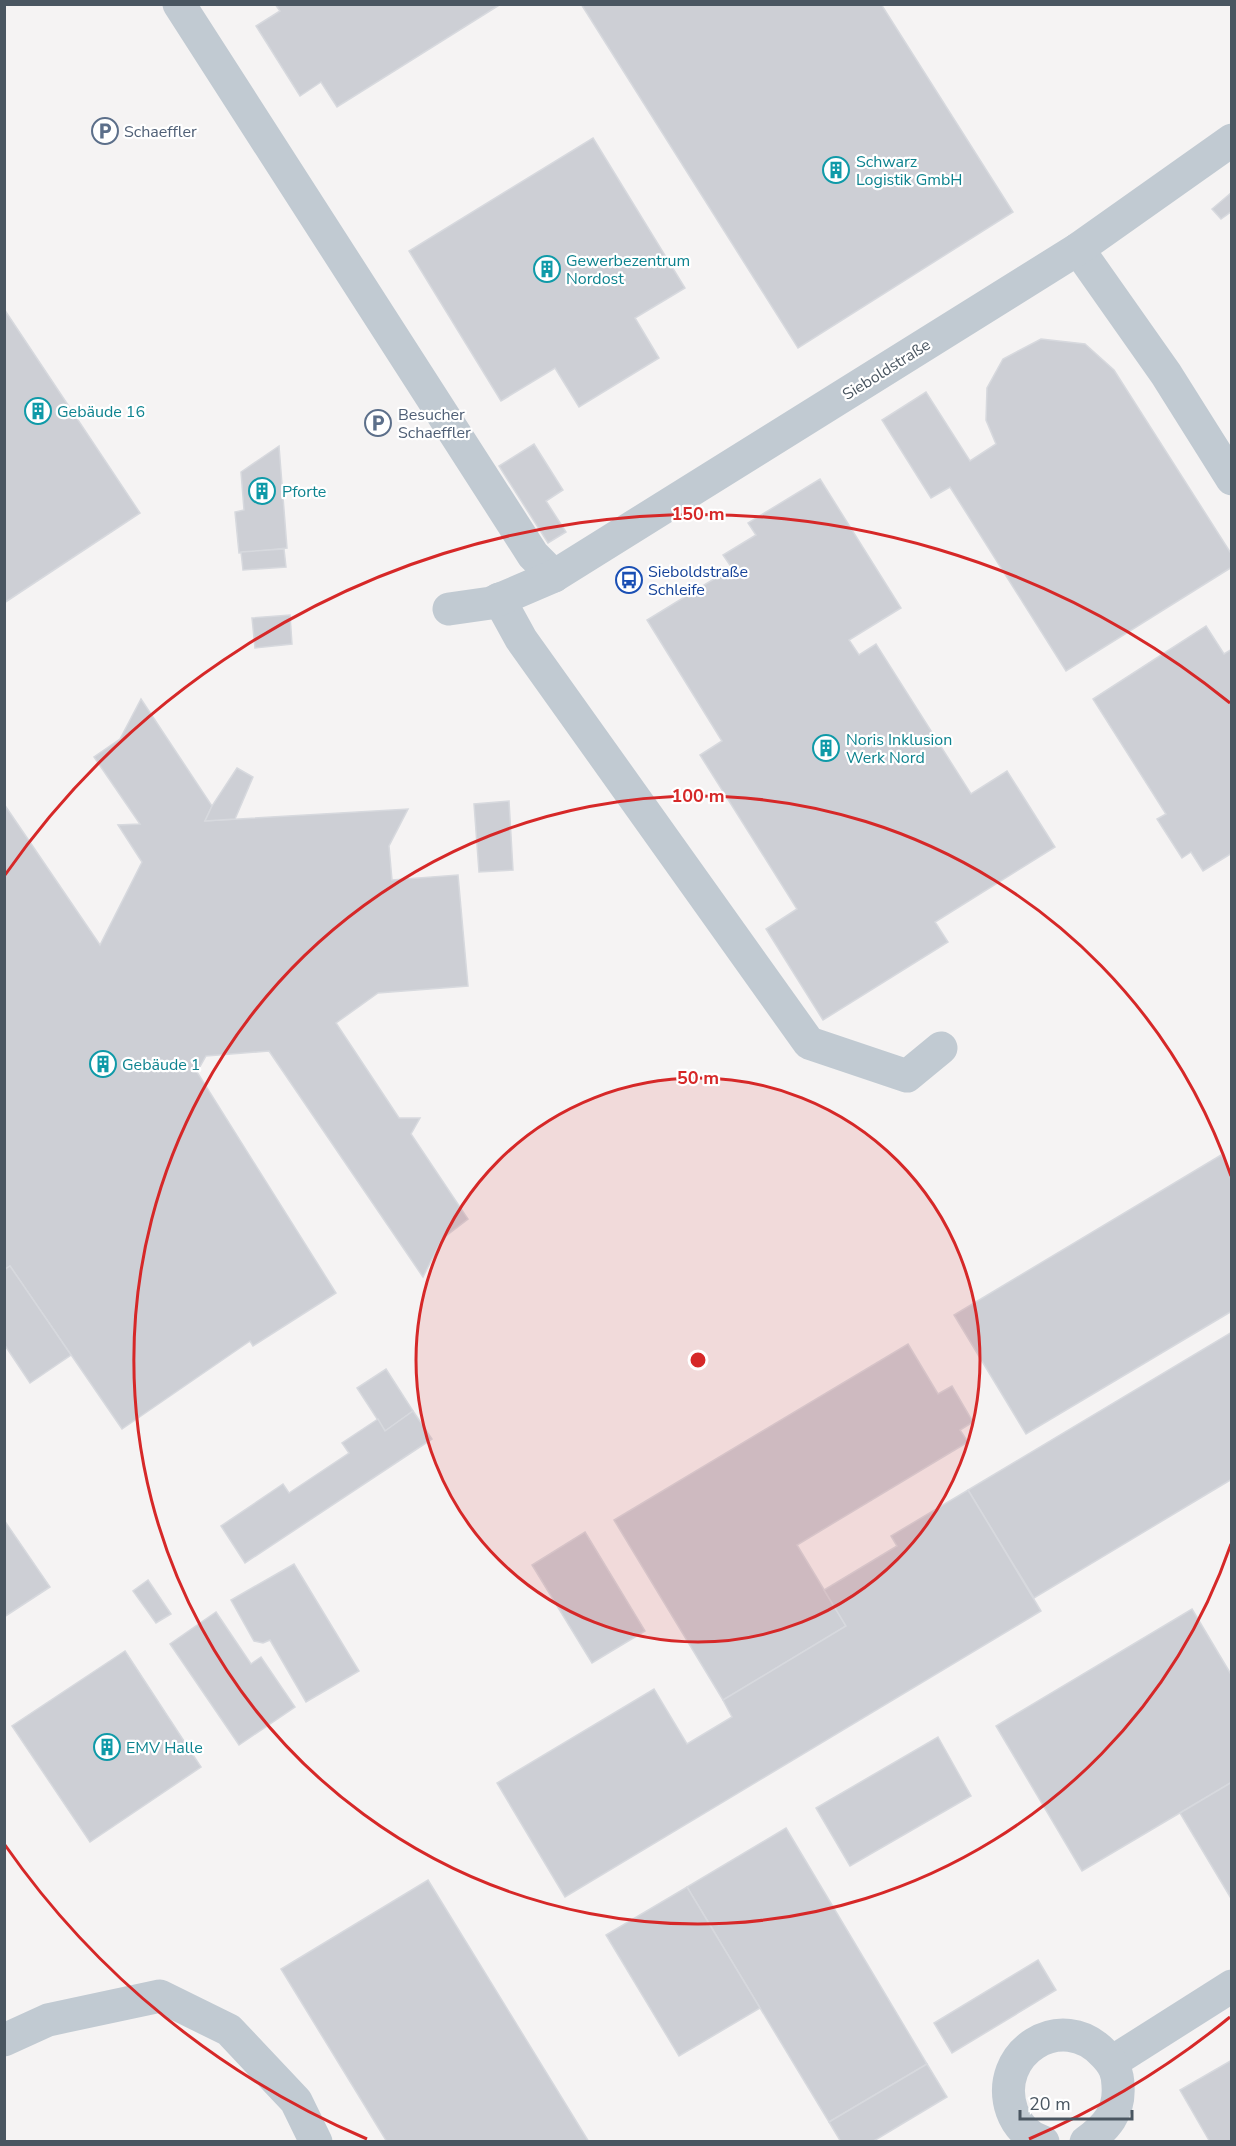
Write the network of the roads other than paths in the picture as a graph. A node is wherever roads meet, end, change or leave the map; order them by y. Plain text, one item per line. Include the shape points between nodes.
1 (179, 4) edge
2 (1232, 140) edge
3 (1078, 249) junction
4 (1232, 479) edge
5 (554, 576) junction
6 (499, 599) junction
7 (448, 609) dead end
8 (941, 1048) dead end
9 (1232, 1986) edge
10 (4, 2040) edge
11 (1112, 2062) junction
12 (316, 2142) edge
13 (1043, 2142) edge
14 (1086, 2142) edge

1 - 5 street via 533,555
2 - 3 street, Sieboldstraße
3 - 4 street via 1166,374
3 - 5 street, Sieboldstraße
5 - 6 street, Sieboldstraße
6 - 7 street, Sieboldstraße
6 - 8 street via 521,639 809,1043 907,1076
9 - 11 street
10 - 12 street via 48,2020 160,1996 229,2030 296,2101
11 - 13 street via 1095,2044 1077,2036 1055,2035 1036,2041 1022,2053 1009,2076 1008,2099 1020,2127
11 - 14 street via 1118,2076 1119,2098 1113,2117

